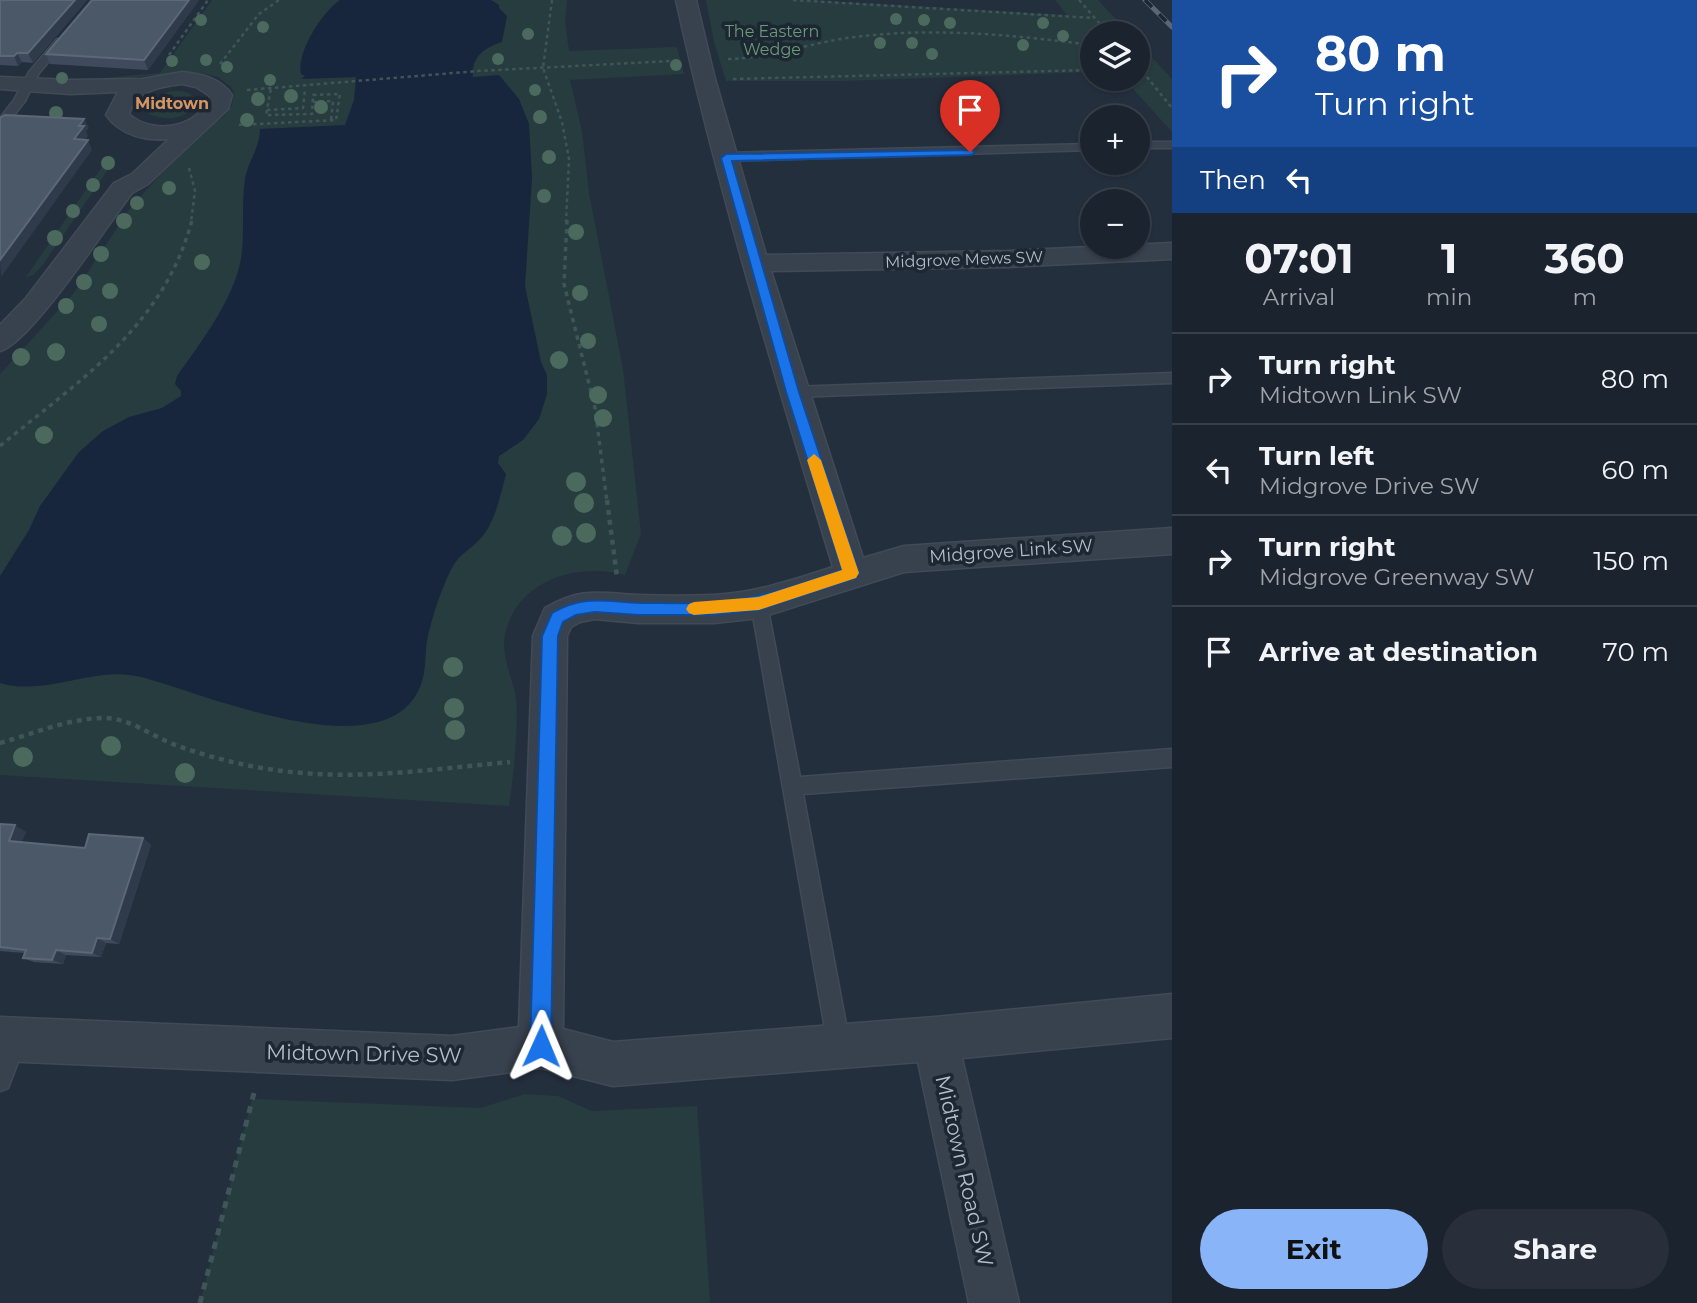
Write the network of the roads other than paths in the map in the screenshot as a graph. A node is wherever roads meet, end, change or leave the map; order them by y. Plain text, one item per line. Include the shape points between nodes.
1 (686, 0) edge
2 (69, 31) edge
3 (0, 83) edge
4 (143, 85) junction
5 (15, 95) edge
6 (121, 120) junction
7 (197, 125) junction
8 (0, 126) edge
9 (1150, 145) edge
10 (1172, 145) edge
11 (1080, 147) edge
12 (726, 158) junction
13 (126, 169) junction
14 (1172, 251) edge
15 (755, 263) junction
16 (4, 302) dead end
17 (34, 304) junction
18 (0, 342) edge
19 (1172, 378) edge
20 (793, 392) junction
21 (1172, 541) edge
22 (851, 573) junction
23 (759, 604) junction
24 (1172, 758) edge
25 (792, 786) junction
26 (1172, 1016) edge
27 (935, 1039) junction
28 (541, 1046) junction
29 (839, 1046) junction
30 (5, 1053) edge
31 (994, 1303) edge

1 - 12 street via 713,69
2 - 5 lane
3 - 5 street
4 - 5 street via 70,87
4 - 6 street via 119,104
4 - 7 street via 182,78 213,86 220,105
5 - 6 street via 84,104
5 - 8 lane
6 - 7 street via 137,131 156,133
6 - 13 street via 130,141
7 - 13 street via 140,179
9 - 10 lane
11 - 12 lane
12 - 15 street
13 - 17 street
14 - 15 street, Midgrove Mews SW
15 - 20 street
16 - 17 street
17 - 18 street
19 - 20 lane
20 - 22 street
21 - 22 street, Midgrove Link SW via 941,555
22 - 23 street, Midgrove Link SW
23 - 25 lane
23 - 28 street, Midgrove Link SW via 714,609 595,605 557,618 550,636
24 - 25 lane
25 - 29 lane
26 - 27 street, Midtown Drive SW
27 - 29 street, Midtown Drive SW
27 - 31 street, Midtown Road SW
28 - 29 street, Midtown Drive SW via 613,1064
28 - 30 street, Midtown Drive SW via 453,1058

